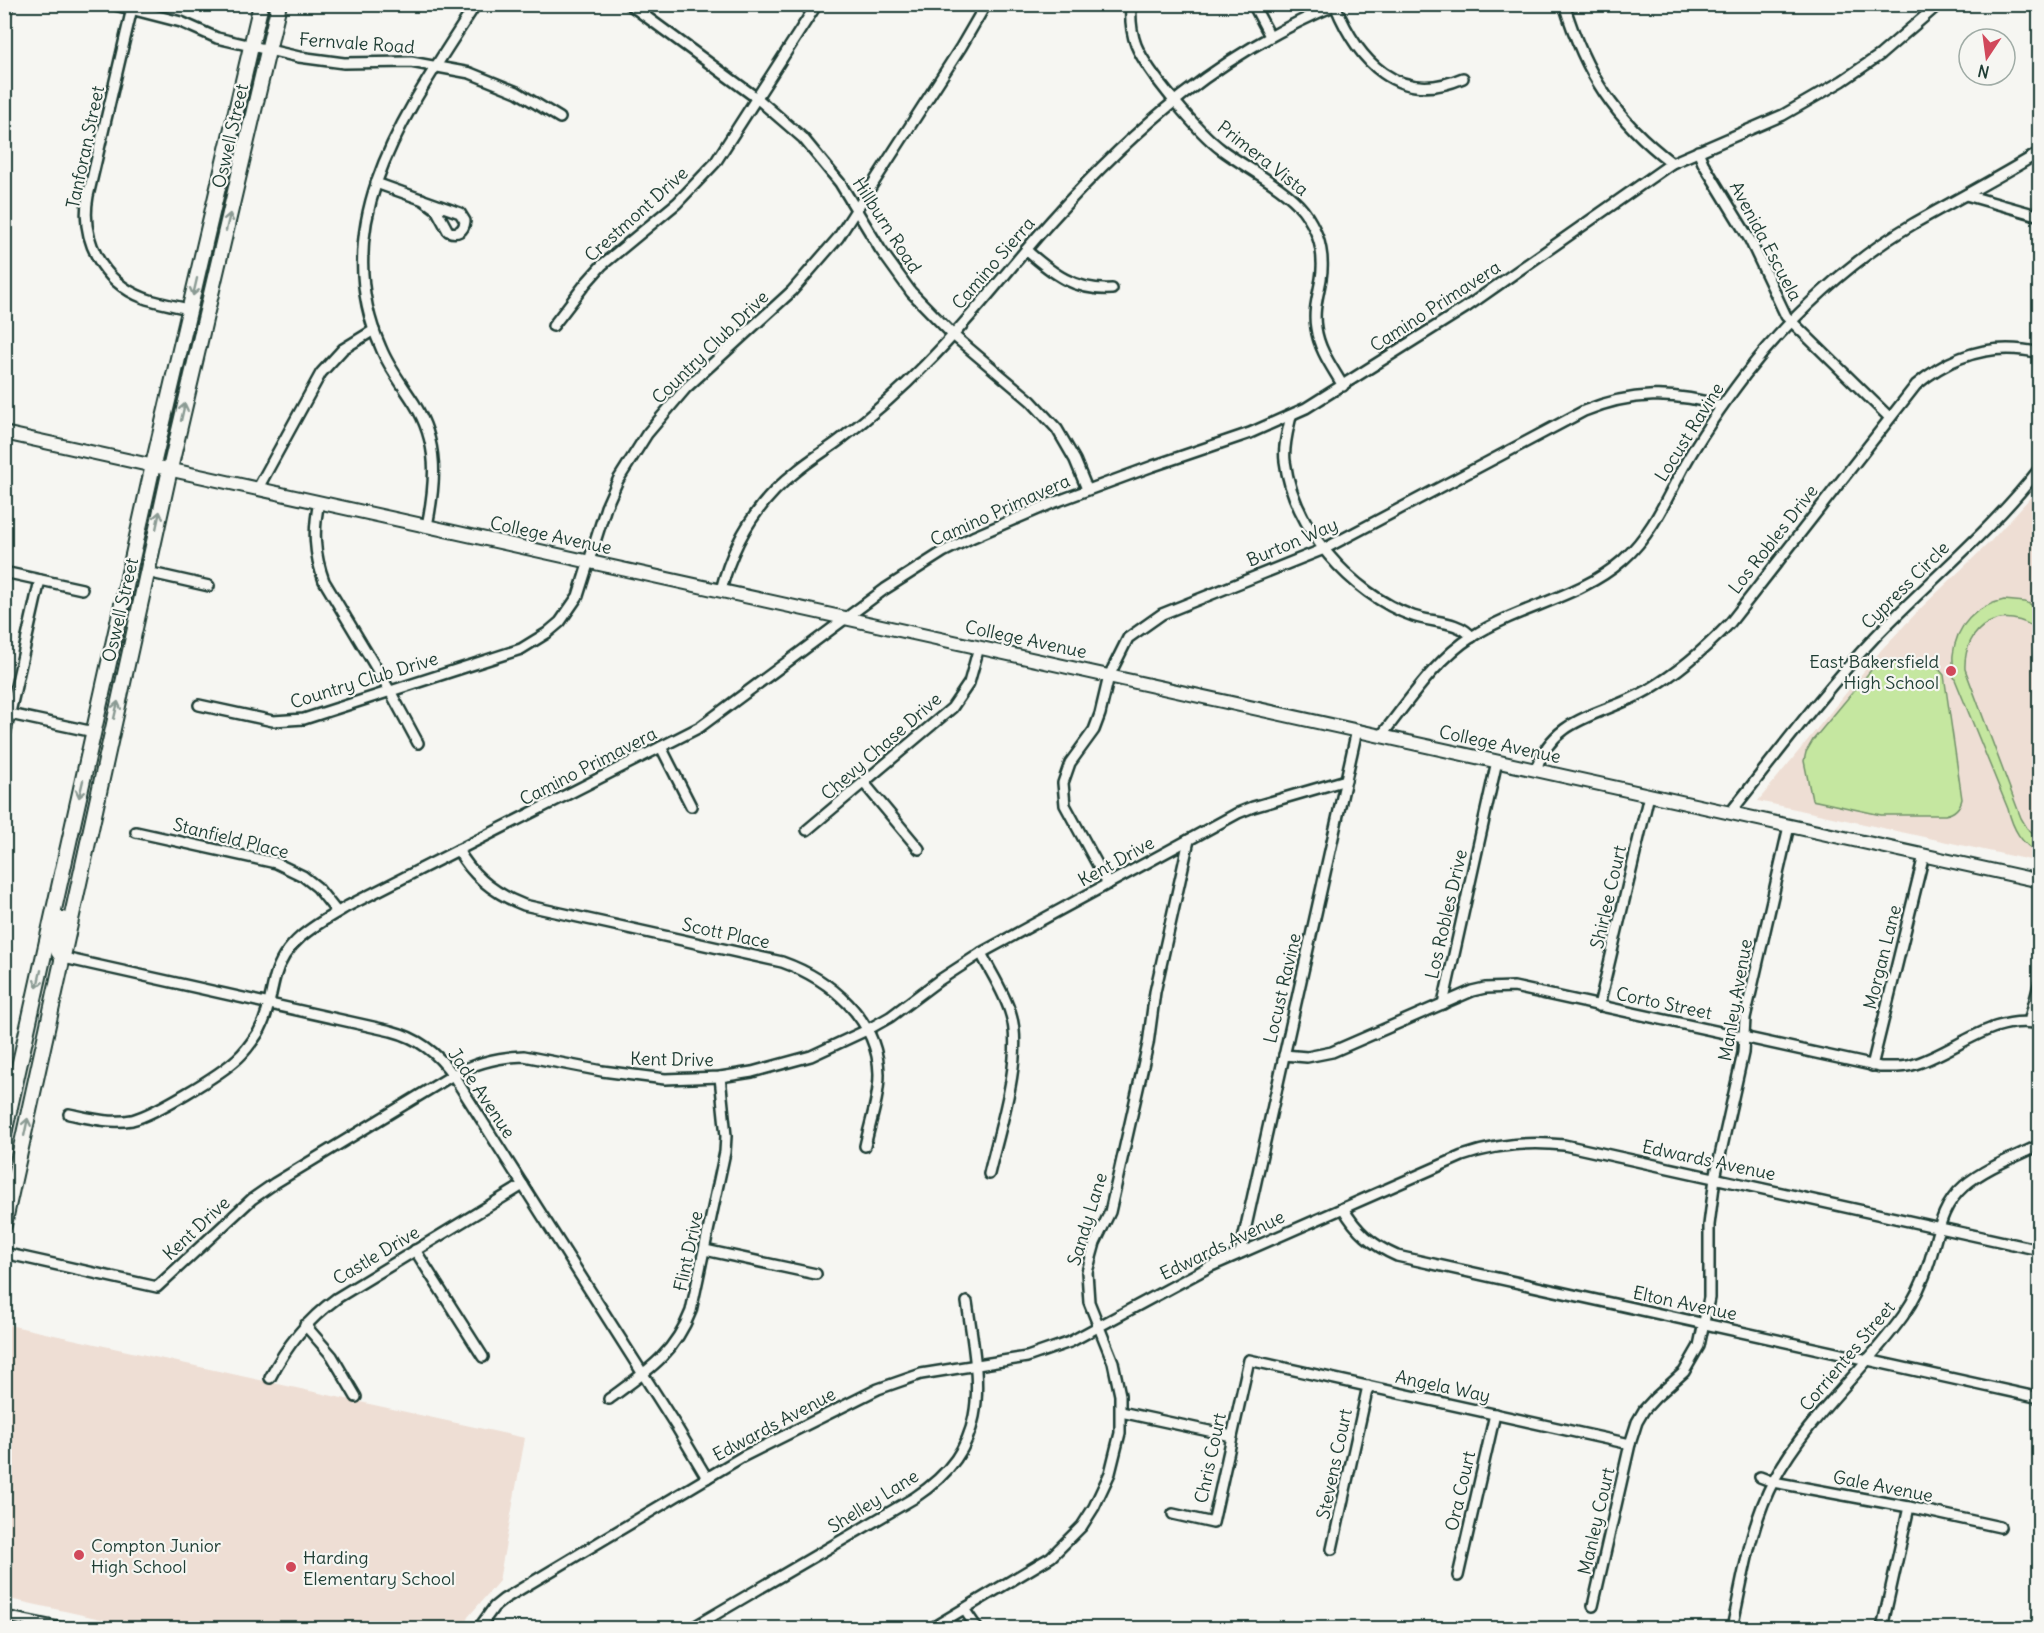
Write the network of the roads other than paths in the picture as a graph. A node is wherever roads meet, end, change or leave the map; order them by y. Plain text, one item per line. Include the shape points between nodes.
1 (8, 4) edge
2 (111, 4) edge
3 (261, 4) edge
4 (279, 4) edge
5 (476, 4) edge
6 (629, 4) edge
7 (647, 4) edge
8 (817, 4) edge
9 (986, 4) edge
10 (1131, 4) edge
11 (1253, 4) edge
12 (1564, 4) edge
13 (1939, 4) edge
14 (1336, 5) edge
15 (133, 7) edge
16 (642, 14) junction
17 (4, 19) edge
18 (1270, 36) junction
19 (251, 46) junction
20 (268, 51) junction
21 (436, 66) junction
22 (1462, 78) dead end
23 (758, 99) junction
24 (1175, 99) junction
25 (560, 118) dead end
26 (1698, 151) junction
27 (2040, 152) edge
28 (1672, 163) junction
29 (376, 183) junction
30 (1966, 195) junction
31 (422, 199) junction
32 (857, 210) junction
33 (2040, 216) edge
34 (1026, 250) junction
35 (1112, 289) dead end
36 (190, 309) junction
37 (1792, 322) junction
38 (553, 326) dead end
39 (374, 330) junction
40 (953, 335) junction
41 (2040, 353) edge
42 (1343, 386) junction
43 (1722, 406) junction
44 (1291, 416) junction
45 (1889, 417) junction
46 (4, 433) edge
47 (153, 465) junction
48 (2040, 468) edge
49 (170, 469) junction
50 (258, 488) junction
51 (1087, 489) junction
52 (319, 502) junction
53 (428, 526) junction
54 (1324, 549) junction
55 (589, 561) junction
56 (4, 572) edge
57 (147, 572) junction
58 (40, 580) junction
59 (209, 586) dead end
60 (82, 589) dead end
61 (721, 591) junction
62 (846, 618) junction
63 (1472, 637) junction
64 (980, 647) junction
65 (1109, 676) junction
66 (390, 691) junction
67 (200, 705) dead end
68 (7, 713) edge
69 (1357, 730) junction
70 (94, 732) junction
71 (1381, 736) junction
72 (4, 739) edge
73 (418, 743) dead end
74 (661, 747) junction
75 (1497, 761) junction
76 (1536, 770) junction
77 (1346, 780) junction
78 (864, 783) junction
79 (1649, 795) junction
80 (691, 806) dead end
81 (1730, 813) junction
82 (1789, 826) junction
83 (807, 830) dead end
84 (136, 832) dead end
85 (1189, 840) junction
86 (86, 844) junction
87 (919, 849) dead end
88 (458, 850) junction
89 (1924, 855) junction
90 (66, 858) junction
91 (2040, 881) edge
92 (1108, 884) junction
93 (337, 912) junction
94 (981, 953) junction
95 (64, 958) junction
96 (2040, 981) edge
97 (269, 1004) junction
98 (1443, 1004) junction
99 (1599, 1006) junction
100 (2029, 1022) junction
101 (2040, 1024) edge
102 (867, 1030) junction
103 (1744, 1038) junction
104 (1284, 1055) junction
105 (1872, 1066) junction
106 (453, 1075) junction
107 (720, 1077) junction
108 (69, 1114) dead end
109 (4, 1134) edge
110 (2040, 1144) edge
111 (865, 1146) dead end
112 (989, 1174) dead end
113 (1715, 1178) junction
114 (523, 1185) junction
115 (1343, 1208) junction
116 (4, 1225) edge
117 (1938, 1227) junction
118 (415, 1250) junction
119 (705, 1250) junction
120 (2040, 1250) edge
121 (4, 1253) edge
122 (1240, 1253) junction
123 (816, 1274) dead end
124 (967, 1302) dead end
125 (1704, 1324) junction
126 (305, 1325) junction
127 (1098, 1327) junction
128 (483, 1357) dead end
129 (1249, 1360) joint
130 (1867, 1360) junction
131 (976, 1365) junction
132 (643, 1374) junction
133 (270, 1378) dead end
134 (1368, 1386) junction
135 (356, 1397) dead end
136 (2040, 1398) edge
137 (609, 1399) dead end
138 (1121, 1412) junction
139 (1495, 1414) junction
140 (1232, 1436) junction
141 (1630, 1444) junction
142 (1760, 1477) dead end
143 (707, 1478) junction
144 (1773, 1482) junction
145 (1909, 1507) junction
146 (1173, 1514) dead end
147 (2000, 1527) dead end
148 (1332, 1549) dead end
149 (1458, 1576) dead end
150 (1593, 1606) dead end
151 (964, 1609) junction
152 (4, 1616) edge
153 (62, 1629) edge
154 (479, 1629) edge
155 (692, 1629) edge
156 (932, 1629) edge
157 (977, 1629) edge
158 (1732, 1629) edge
159 (1882, 1629) edge

1 - 17 street
2 - 15 street, Fernvale Road
3 - 19 main road, Oswell Street
4 - 20 main road, Oswell Street
5 - 21 street
6 - 16 street, Hillburn Road
7 - 16 street
8 - 23 street, Crestmont Drive
9 - 32 street, Country Club Drive
10 - 24 street, Primera Vista via 1130,20 1137,46
11 - 18 street
12 - 28 street via 1581,54 1607,98 1637,134
13 - 26 street, Camino Primavera via 1880,55 1813,99 1752,130
14 - 18 street, Camino Sierra
14 - 22 street via 1352,41 1385,74 1423,87
15 - 19 street, Fernvale Road via 217,38
15 - 36 street, Tanforan Street via 88,196 87,232 98,261 119,284 146,299
16 - 23 street, Hillburn Road
18 - 24 street, Camino Sierra
19 - 20 street, Fernvale Road
19 -> 36 main road, Oswell Street
20 - 21 street, Fernvale Road via 344,63
49 -> 20 main road, Oswell Street
21 - 25 street, Fernvale Road via 494,82
21 - 29 street via 393,140
23 - 32 street, Hillburn Road via 820,157
23 - 38 street, Crestmont Drive via 695,186 602,265
24 - 34 street, Camino Sierra via 1099,169
24 - 42 street, Primera Vista via 1208,138 1290,197 1310,220 1322,262 1316,329 1324,355
26 - 28 street, Camino Primavera
26 - 37 street, Avenida Escuela
27 - 30 street, Locust Ravine
28 - 42 street, Camino Primavera via 1466,308
29 - 31 street
29 - 39 street via 363,248 365,293
30 - 33 street
30 - 37 street, Locust Ravine via 1913,224 1869,255
31 - 31 street via 460,213 465,221 462,230 448,231 436,209
32 - 40 street, Hillburn Road via 895,272
32 - 55 street, Country Club Drive via 816,266 686,388 646,434 618,480
34 - 35 street via 1048,270 1071,283
34 - 40 street, Camino Sierra
36 - 47 main road, Oswell Street
37 - 43 street, Locust Ravine
37 - 45 street, Avenida Escuela
39 - 50 street via 343,350 321,373
39 - 53 street via 429,438 435,477
40 - 51 street, Hillburn Road via 1043,412 1067,444
40 - 61 street, Camino Sierra via 892,397 765,501 731,557
41 - 45 street, Los Robles Drive via 1995,349 1960,357 1930,373
42 - 44 street, Camino Primavera
43 - 54 street, Burton Way via 1660,394 1601,404
43 - 63 street, Locust Ravine via 1646,536 1622,561 1588,584
44 - 51 street, Camino Primavera via 1250,434
44 - 54 street via 1285,448 1287,472 1302,514
45 - 76 street, Los Robles Drive via 1711,643 1647,691 1563,729 1545,748
46 - 47 street, College Avenue
47 - 49 street, College Avenue
47 - 70 main road, Oswell Street
48 - 81 street, Cypress Circle via 1985,530 1872,640
49 - 50 street, College Avenue
57 -> 49 main road, Oswell Street
50 - 52 street, College Avenue
51 - 62 street, Camino Primavera via 943,552
52 - 53 street, College Avenue
52 - 66 street via 314,537 321,574
53 - 55 street, College Avenue
54 - 63 street via 1342,570 1376,597 1413,616 1459,626
54 - 65 street, Burton Way via 1162,614 1128,638
55 - 61 street, College Avenue
55 - 66 street, Country Club Drive via 571,609 534,642
56 - 58 street
57 - 59 street
86 -> 57 main road, Oswell Street
58 - 60 street
58 - 68 street
61 - 62 street, College Avenue
62 - 64 street, College Avenue
62 - 74 street, Camino Primavera via 700,727
63 - 71 street, Locust Ravine via 1432,673
64 - 65 street, College Avenue
64 - 78 street, Chevy Chase Drive via 969,683 952,708
65 - 69 street, College Avenue
65 - 92 street, Burton Way via 1094,730 1070,763 1063,783 1065,805
66 - 67 street, Country Club Drive via 289,721
66 - 73 street
68 - 70 street
68 - 72 street
69 - 71 street, College Avenue
69 - 77 street, Locust Ravine
70 - 86 main road via 101,741
70 -> 90 main road, Oswell Street
71 - 75 street, College Avenue
74 - 80 street
74 - 88 street, Camino Primavera
75 - 76 street, College Avenue
75 - 98 street, Los Robles Drive
76 - 79 street, College Avenue
77 - 85 street, Kent Drive via 1253,807
77 - 104 street, Locust Ravine
78 - 83 street, Chevy Chase Drive
78 - 87 street
79 - 81 street, College Avenue
79 - 99 street, Shirlee Court
81 - 82 street, College Avenue
82 - 89 street, College Avenue
82 - 103 street, Manley Avenue via 1745,1018
84 - 93 street, Stanfield Place via 276,863 317,887
85 - 92 street, Kent Drive
85 - 127 street, Sandy Lane via 1110,1212 1090,1257 1086,1286
86 - 95 main road, Oswell Street
88 - 93 street, Camino Primavera
88 - 102 street, Scott Place via 471,870 495,892 524,905 799,968 843,999
89 - 91 street, College Avenue
89 - 105 street, Morgan Lane
90 - 95 main road via 69,892 56,947
90 -> 109 main road, Oswell Street
92 - 94 street, Kent Drive
93 - 97 street, Camino Primavera via 308,929 288,950 276,975
94 - 102 street, Kent Drive
94 - 112 street via 1006,1002 1015,1035 1014,1065
95 - 97 street, Jade Avenue
116 -> 95 main road, Oswell Street
96 - 100 street
97 - 106 street, Jade Avenue via 404,1034 433,1051
97 - 108 street, Camino Primavera via 259,1032 238,1058 158,1110 118,1121
98 - 99 street, Corto Street via 1472,991 1502,986
98 - 104 street, Corto Street via 1332,1052 1307,1057
99 - 103 street, Corto Street
100 - 101 street, Corto Street
100 - 105 street, Corto Street via 1989,1029 1910,1066
102 - 107 street, Kent Drive via 789,1063
102 - 111 street, Scott Place via 879,1074
103 - 105 street, Corto Street
103 - 113 street, Manley Avenue
104 - 122 street, Locust Ravine
106 - 107 street, Kent Drive via 492,1059 524,1056 638,1077
106 - 114 street, Jade Avenue
106 - 121 street, Kent Drive via 274,1183 157,1287
107 - 119 street, Flint Drive via 725,1152
110 - 117 street, Corrientes Street via 1964,1186 1947,1207
113 - 115 street, Edwards Avenue via 1564,1145 1527,1143 1462,1156
113 - 117 street, Edwards Avenue
113 - 125 street, Manley Avenue
114 - 118 street, Castle Drive
114 - 132 street, Jade Avenue
115 - 122 street, Edwards Avenue
115 - 125 street, Elton Avenue via 1358,1232 1396,1256
117 - 120 street, Edwards Avenue
117 - 130 street, Corrientes Street via 1930,1262 1914,1299
118 - 126 street, Castle Drive via 337,1298
118 - 128 street
119 - 123 street
119 - 132 street, Flint Drive via 685,1327 668,1353
122 - 127 street, Edwards Avenue
124 - 131 street, Shelley Lane
125 - 130 street, Elton Avenue
125 - 141 street, Manley Avenue via 1693,1359 1644,1410
126 - 133 street, Castle Drive
126 - 135 street via 332,1356
127 - 131 street, Edwards Avenue via 1049,1351
127 - 138 street, Sandy Lane via 1113,1362
129 - 134 street, Angela Way
129 - 140 street, Chris Court
130 - 136 street, Elton Avenue
130 - 144 street, Corrientes Street via 1803,1434
131 - 143 street, Edwards Avenue via 921,1374 878,1389
131 - 155 street, Shelley Lane via 974,1419 960,1451 939,1478 914,1498
132 - 137 street, Flint Drive
132 - 143 street, Jade Avenue
134 - 139 street, Angela Way
134 - 148 street, Stevens Court
138 - 140 street
138 - 151 street, Sandy Lane via 1118,1446 1110,1473 1082,1526 1051,1557
139 - 141 street, Angela Way
139 - 149 street, Ora Court
140 - 146 street, Chris Court via 1213,1523
141 - 150 street, Manley Court
142 - 144 street, Gale Avenue
143 - 154 street, Edwards Avenue via 504,1599
144 - 145 street, Gale Avenue
144 - 158 street, Corrientes Street via 1757,1522
145 - 147 street, Gale Avenue
145 - 159 street
151 - 156 street, Sandy Lane
151 - 157 street
152 - 153 street

